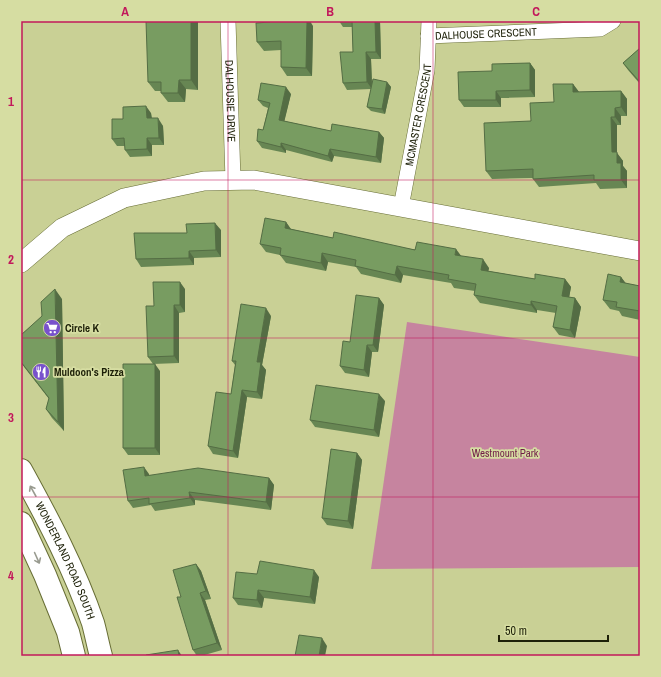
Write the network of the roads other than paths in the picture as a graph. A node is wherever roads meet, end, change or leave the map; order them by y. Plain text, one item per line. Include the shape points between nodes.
1 (228, 21) edge
2 (613, 21) edge
3 (428, 28) edge
4 (233, 180) junction
5 (401, 207) junction
6 (640, 251) edge
7 (21, 263) edge
8 (21, 470) edge
9 (21, 523) edge
10 (74, 656) edge
11 (101, 656) edge

1 - 4 street, DALHOUSIE DRIVE
2 - 3 street, DALHOUSE CRESCENT via 600,29
3 - 5 street, MCMASTER CRESCENT via 427,70
4 - 5 street via 254,180
4 - 7 street via 204,181 124,198 62,228
5 - 6 street
11 -> 8 main road, WONDERLAND ROAD SOUTH via 93,624 69,565 48,518
9 -> 10 main road via 66,625

